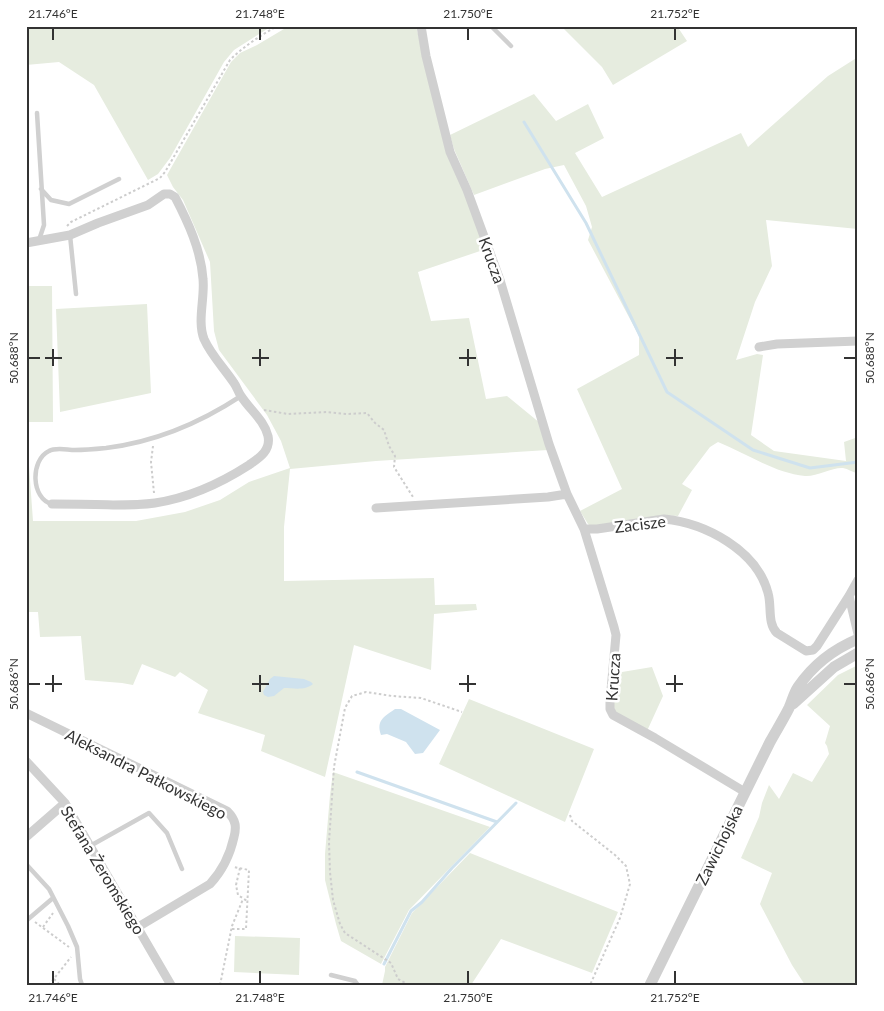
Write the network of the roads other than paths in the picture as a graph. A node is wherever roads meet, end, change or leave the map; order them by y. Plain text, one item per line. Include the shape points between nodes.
1 (421, 26) edge
2 (491, 26) edge
3 (511, 46) dead end
4 (37, 112) dead end
5 (119, 179) dead end
6 (41, 189) junction
7 (26, 230) edge
8 (66, 235) junction
9 (39, 240) junction
10 (27, 242) edge
11 (76, 294) dead end
12 (858, 341) edge
13 (758, 347) dead end
14 (241, 396) junction
15 (566, 494) junction
16 (52, 504) joint
17 (376, 508) dead end
18 (584, 529) junction
19 (858, 580) edge
20 (849, 596) junction
21 (858, 634) edge
22 (858, 639) edge
23 (858, 653) edge
24 (789, 706) junction
25 (26, 713) edge
26 (26, 761) edge
27 (745, 792) junction
28 (65, 803) junction
29 (26, 837) edge
30 (90, 846) junction
31 (26, 864) edge
32 (182, 869) dead end
33 (53, 898) junction
34 (28, 919) edge
35 (138, 927) junction
36 (331, 975) dead end
37 (82, 985) edge
38 (171, 985) edge
39 (358, 985) edge
40 (650, 985) edge

1 - 15 street, Krucza via 450,152 500,280
2 - 3 lane
4 - 6 lane
5 - 6 lane via 70,204 51,200
6 - 9 lane via 44,226
7 - 10 lane
8 - 9 street
8 - 11 lane
8 - 14 street via 148,205 164,194 175,197 201,263 204,297 202,332 211,352
9 - 10 street
12 - 13 street
14 - 16 lane via 207,416 153,438 120,446 47,452 37,466 37,488 42,498
14 - 16 street via 266,430 269,446 262,456 240,471 206,488 155,503
15 - 17 street
15 - 18 street, Krucza
18 - 20 street, Zacisze via 664,519 688,523 721,536 761,573 776,634 806,651 817,646
18 - 27 street, Krucza via 616,635 610,702 613,715
19 - 20 street
20 - 21 street
22 - 24 street, Zawichojska via 838,648 814,667
23 - 24 street, Zawichojska via 834,667
24 - 27 street, Zawichojska
25 - 35 street, Aleksandra Patkowskiego via 230,814 236,828 225,864 217,876 210,884
26 - 28 street, Stefana Żeromskiego
27 - 40 street, Zawichojska
28 - 29 street
28 - 30 street, Stefana Żeromskiego
30 - 32 lane via 149,813 167,833
30 - 35 street, Stefana Żeromskiego
31 - 33 lane
33 - 34 lane
33 - 37 lane via 77,947
35 - 38 street, Stefana Żeromskiego
36 - 39 lane

